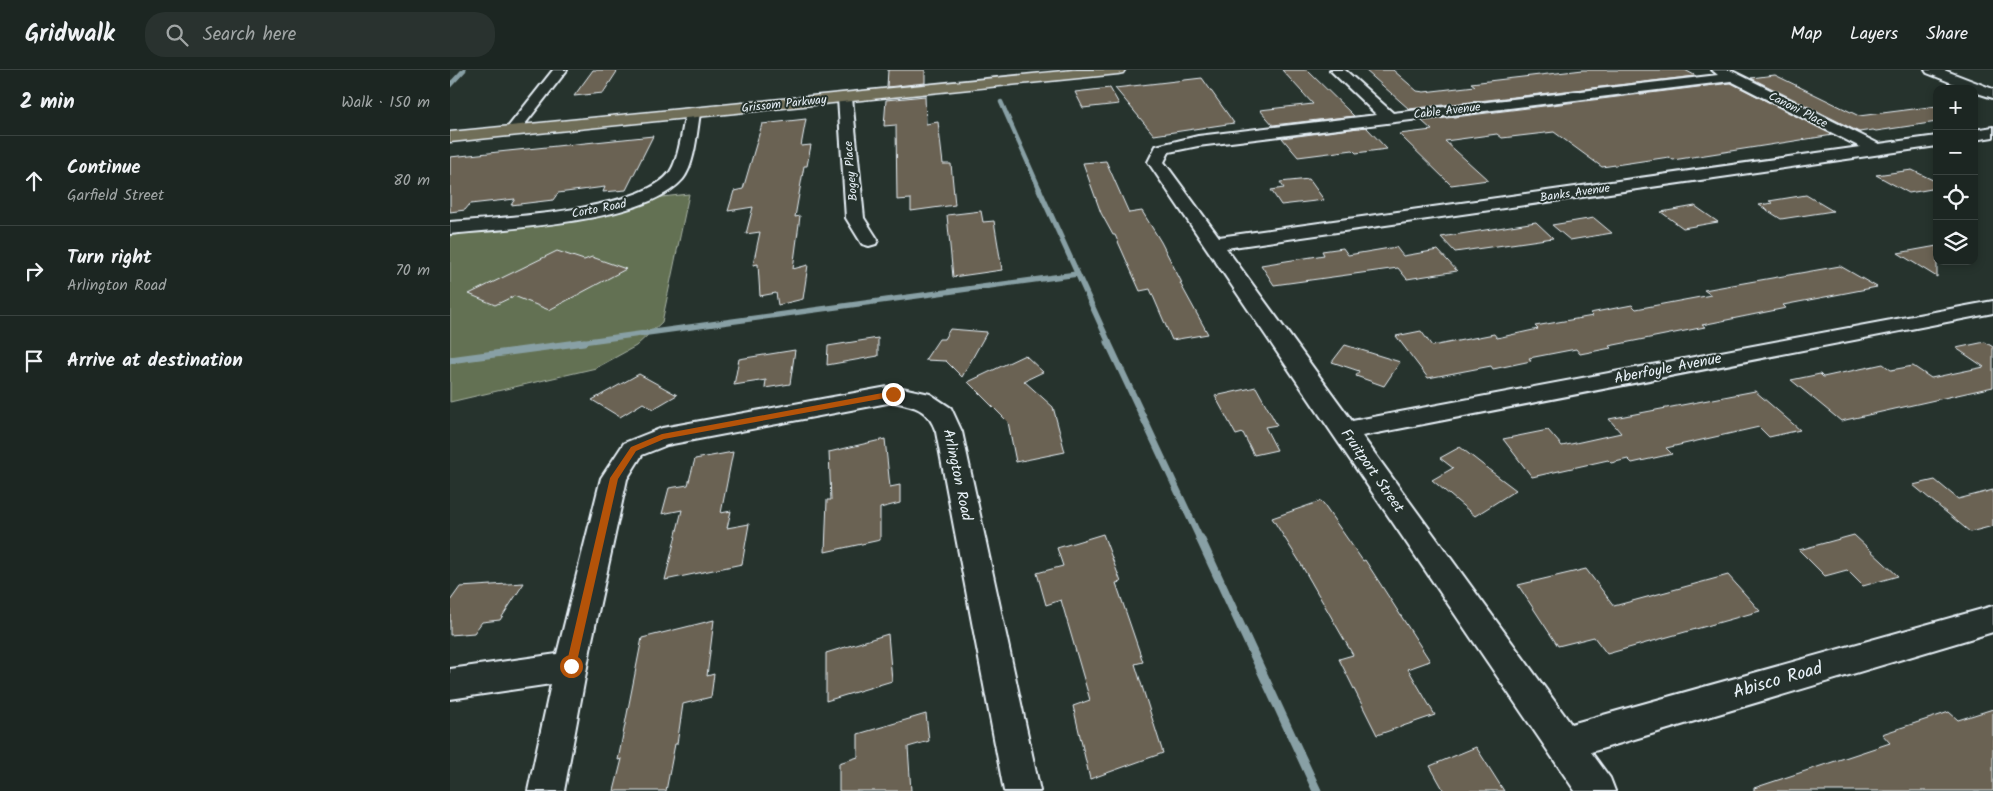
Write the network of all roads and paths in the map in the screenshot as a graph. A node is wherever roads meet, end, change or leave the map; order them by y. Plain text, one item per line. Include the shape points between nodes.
1 (560, 70) edge
2 (1118, 70) edge
3 (1337, 70) edge
4 (1719, 70) edge
5 (1932, 70) edge
6 (1733, 77) junction
7 (1993, 94) edge
8 (844, 98) junction
9 (693, 113) junction
10 (1388, 118) junction
11 (514, 130) junction
12 (1993, 132) edge
13 (1978, 134) edge
14 (450, 137) edge
15 (1933, 142) edge
16 (1162, 150) joint
17 (1878, 150) junction
18 (450, 228) edge
19 (870, 240) dead end
20 (1212, 244) junction
21 (1989, 311) edge
22 (1344, 431) junction
23 (1993, 619) edge
24 (571, 666) junction
25 (450, 684) edge
26 (1563, 743) junction
27 (546, 791) edge
28 (1022, 791) edge
29 (1597, 791) edge

1 - 11 street
2 - 8 main road, Grissom Parkway
3 - 10 street
4 - 6 street, Canoni Place
5 - 7 street
6 - 10 street, Cable Avenue
6 - 17 street, Canoni Place
8 - 9 main road, Grissom Parkway
8 - 19 street, Bogey Place via 855,218
9 - 11 main road, Grissom Parkway
9 - 18 street, Corto Road via 678,174 664,188 634,202 582,213
10 - 16 street, Cable Avenue via 1198,141
11 - 14 main road, Grissom Parkway
12 - 13 street
15 - 17 street, Banks Avenue
16 - 20 street, Fruitport Street via 1156,162
17 - 20 street, Banks Avenue
20 - 22 street, Fruitport Street
21 - 22 street, Aberfoyle Avenue
22 - 26 street, Fruitport Street
23 - 26 street, Abisco Road
24 - 25 street
24 - 27 street
24 - 28 street, Arlington Road via 614,478 634,449 662,437 893,394 922,400 942,414 949,432
26 - 29 street, Fruitport Street

